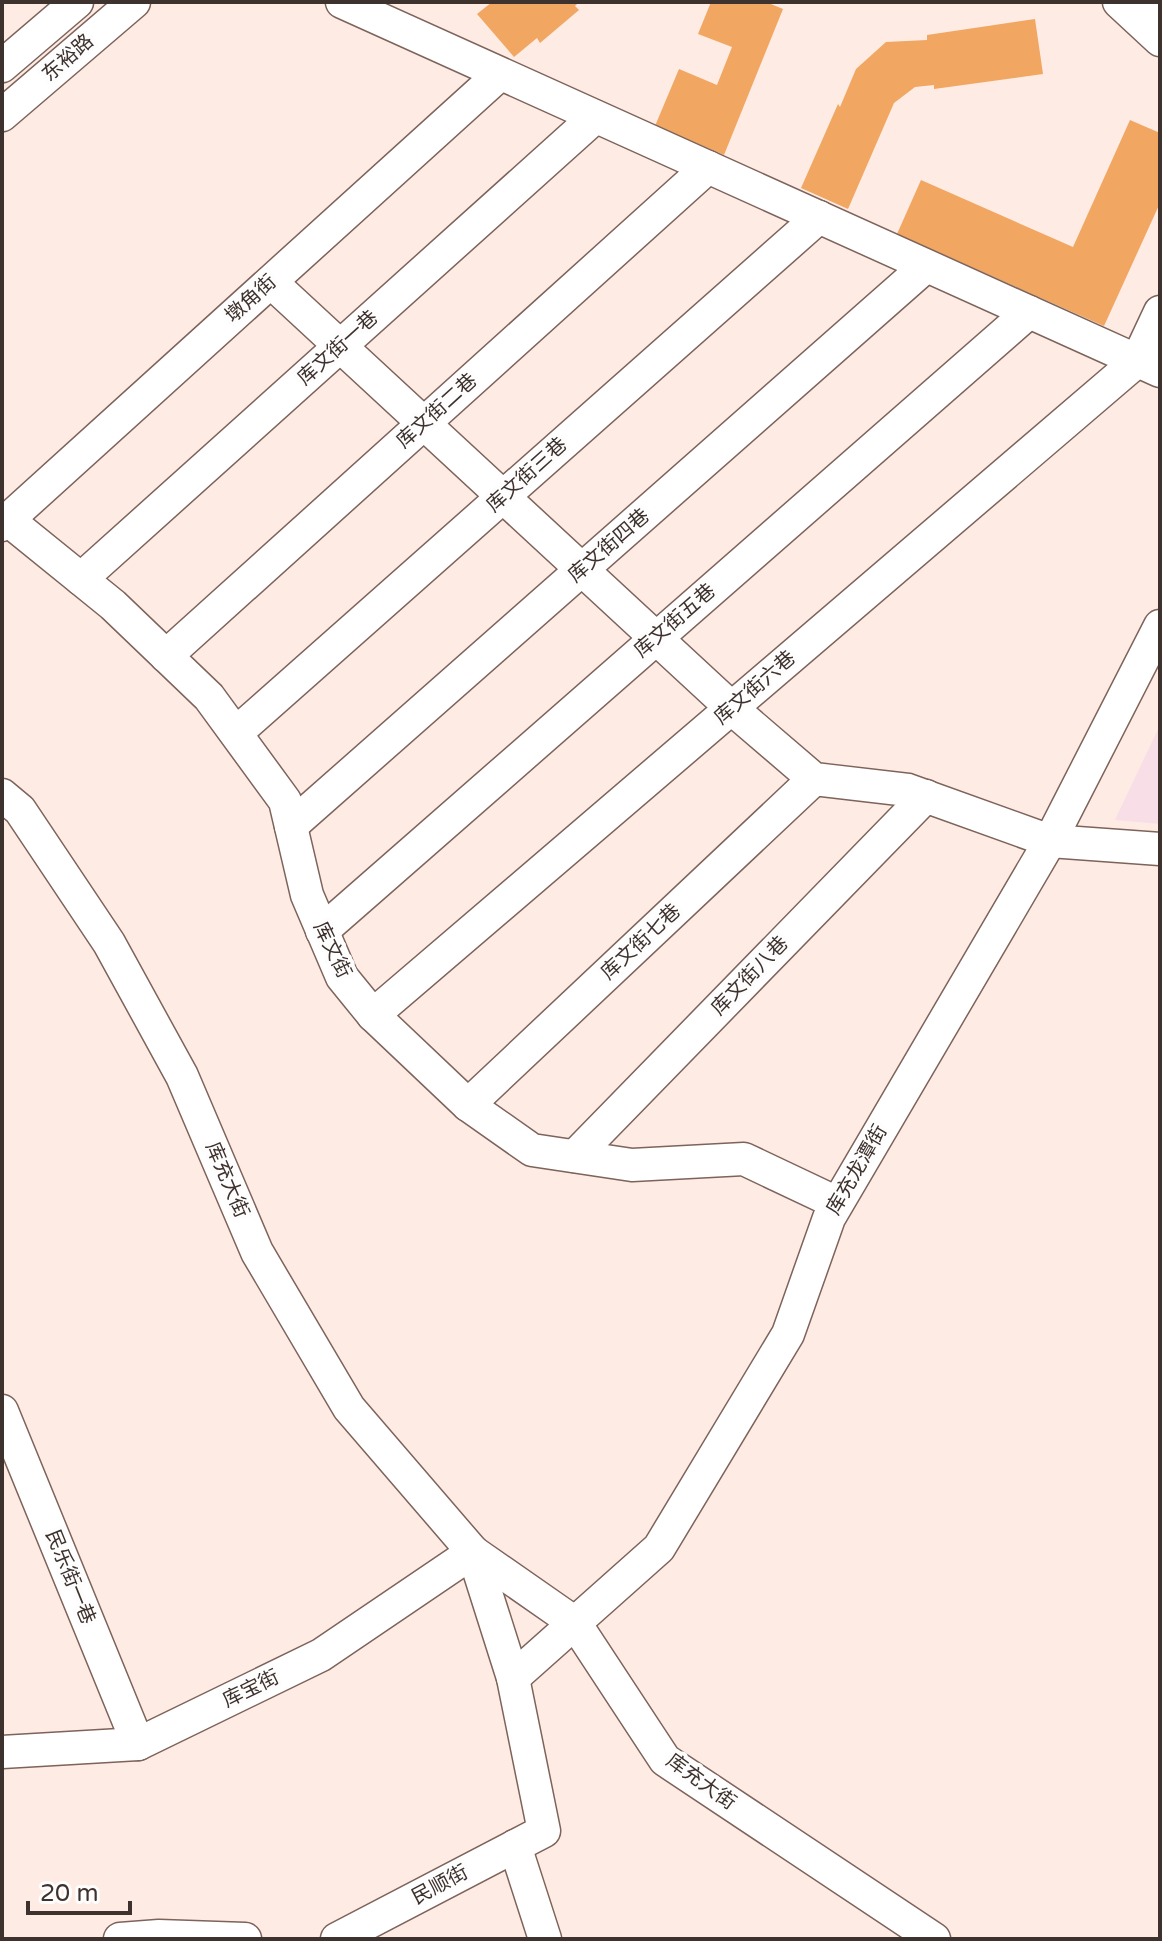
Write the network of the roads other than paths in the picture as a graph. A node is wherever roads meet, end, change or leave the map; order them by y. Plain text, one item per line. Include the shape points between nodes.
1 (77, 2) edge
2 (134, 2) edge
3 (342, 2) edge
4 (1138, 4) edge
5 (1160, 40) edge
6 (2, 66) edge
7 (500, 74) junction
8 (2, 115) edge
9 (595, 117) junction
10 (708, 167) junction
11 (819, 217) junction
12 (926, 266) junction
13 (271, 282) junction
14 (1029, 312) junction
15 (1160, 312) edge
16 (341, 346) junction
17 (1148, 366) edge
18 (424, 423) junction
19 (503, 497) junction
20 (5, 522) edge
21 (582, 570) junction
22 (81, 579) junction
23 (1160, 626) edge
24 (656, 638) junction
25 (166, 656) junction
26 (731, 708) junction
27 (236, 733) junction
28 (814, 779) junction
29 (2, 795) edge
30 (926, 796) junction
31 (291, 826) junction
32 (1050, 841) junction
33 (1160, 849) edge
34 (322, 931) junction
35 (373, 1015) junction
36 (468, 1105) junction
37 (575, 1156) junction
38 (837, 1203) junction
39 (2, 1411) edge
40 (473, 1552) junction
41 (575, 1623) junction
42 (513, 1678) junction
43 (138, 1744) junction
44 (4, 1746) edge
45 (544, 1831) joint
46 (515, 1846) junction
47 (120, 1939) edge
48 (245, 1939) edge
49 (337, 1939) edge
50 (545, 1939) edge
51 (934, 1939) edge

1 - 6 street, 东裕路
2 - 8 street, 东裕路
3 - 7 street
4 - 5 street
7 - 9 street
7 - 13 street, 墩角街
9 - 10 street
9 - 16 street, 库文街一巷
10 - 11 street
10 - 18 street, 库文街二巷
11 - 12 street
11 - 19 street, 库文街三巷
12 - 14 street
12 - 21 street, 库文街四巷
13 - 16 street
13 - 20 street, 墩角街
14 - 17 street
14 - 24 street, 库文街五巷
15 - 17 street
16 - 18 street
16 - 22 street, 库文街一巷
17 - 26 street, 库文街六巷
18 - 19 street
18 - 25 street, 库文街二巷
19 - 21 street
19 - 27 street, 库文街三巷
20 - 22 street, 库文街
21 - 24 street
21 - 31 street, 库文街四巷
22 - 25 street, 库文街
23 - 32 street, 库充龙潭街
24 - 26 street
24 - 34 street, 库文街五巷
25 - 27 street, 库文街 via 209,697
26 - 28 street
26 - 35 street, 库文街六巷
27 - 31 street, 库文街 via 285,801
28 - 30 street
28 - 36 street, 库文街七巷
29 - 40 street, 库充大街 via 20,810 109,943 182,1076 257,1252 349,1408
30 - 32 street
30 - 37 street, 库文街八巷
31 - 34 street, 库文街 via 307,895
32 - 33 street
32 - 38 street, 库充龙潭街
34 - 35 street, 库文街 via 342,977
35 - 36 street, 库文街
36 - 37 street, 库文街 via 532,1150
37 - 38 street, 库文街 via 632,1165 744,1159
38 - 41 street, 库充龙潭街 via 788,1334 659,1548
39 - 43 street, 民乐街一巷
40 - 41 street, 库充大街
40 - 42 street, 库充大街
40 - 43 street, 库宝街 via 321,1655
41 - 42 street, 库充龙潭街
41 - 51 street, 库充大街 via 665,1760
42 - 45 street, 库充大街
43 - 44 street, 库宝街
45 - 46 street, 民顺街
46 - 49 street, 民顺街
46 - 50 street
47 - 48 street

